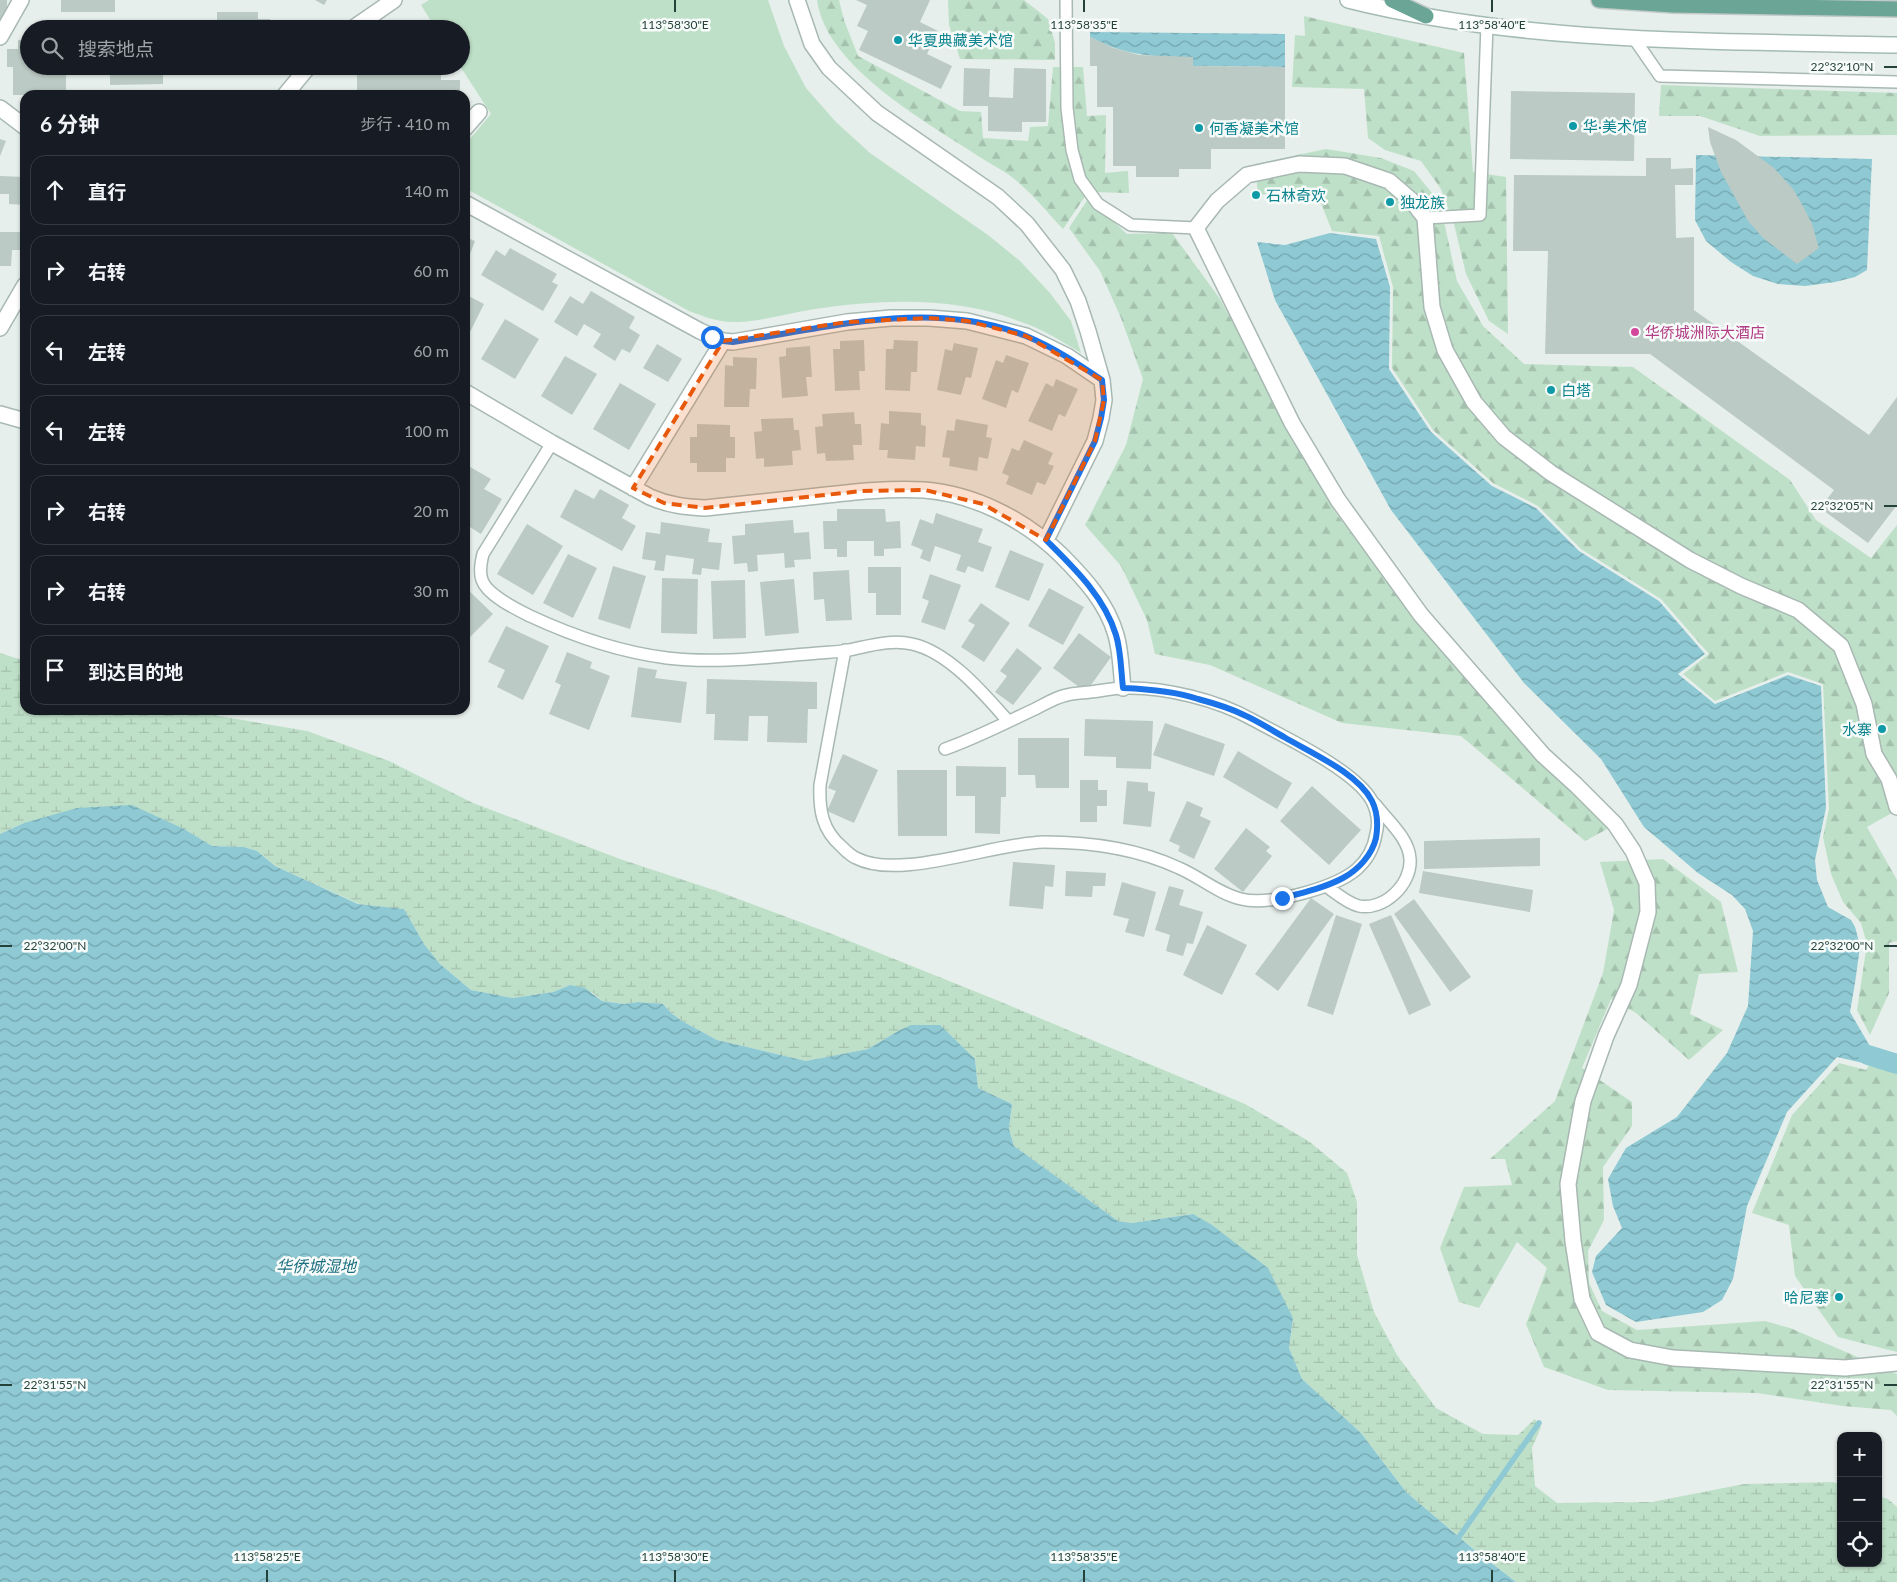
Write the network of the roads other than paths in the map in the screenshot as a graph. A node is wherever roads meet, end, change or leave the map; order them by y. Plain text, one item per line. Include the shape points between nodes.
1 (21, 0) edge
2 (394, 0) edge
3 (797, 0) edge
4 (1066, 0) edge
5 (1348, 0) edge
6 (1392, 0) edge
7 (1599, 0) edge
8 (1897, 9) edge
9 (1426, 16) junction
10 (365, 20) edge
11 (1487, 24) junction
12 (0, 37) edge
13 (1633, 38) junction
14 (1897, 45) edge
15 (302, 75) edge
16 (1897, 82) edge
17 (289, 90) edge
18 (0, 108) edge
19 (479, 112) dead end
20 (470, 122) edge
21 (20, 123) edge
22 (470, 206) edge
23 (1425, 218) junction
24 (1196, 228) junction
25 (20, 294) edge
26 (0, 328) edge
27 (723, 341) junction
28 (1102, 380) junction
29 (470, 395) edge
30 (0, 414) edge
31 (20, 420) edge
32 (552, 443) junction
33 (633, 488) junction
34 (1046, 540) junction
35 (845, 650) junction
36 (1123, 688) junction
37 (1008, 721) junction
38 (945, 749) dead end
39 (1372, 800) junction
40 (1897, 807) edge
41 (1326, 886) junction
42 (1897, 1363) edge

1 - 12 street
2 - 10 street
3 - 28 street via 812,44 834,74 877,113 998,197 1044,244 1063,270 1078,301
4 - 24 lane via 1067,108 1072,150 1080,179 1098,204 1131,226
5 - 9 street
6 - 9 main road
7 - 8 main road via 1672,5
9 - 11 street
11 - 13 street
11 - 23 lane via 1480,215
13 - 14 street
13 - 16 lane via 1660,76
15 - 17 street
18 - 21 street
19 - 20 street
22 - 27 street via 700,332
23 - 24 street via 1411,200 1389,181 1345,166 1299,164 1248,176 1217,201
23 - 40 street via 1432,307 1445,350 1474,402 1504,436 1551,473 1690,560 1798,610 1841,646 1864,704 1874,754 1889,779
24 - 42 street via 1292,423 1338,500 1421,615 1544,756 1615,824 1633,851 1647,883 1648,912 1631,976 1583,1101 1568,1184 1582,1299 1598,1333 1630,1350 1673,1358 1845,1368
25 - 26 street
27 - 28 street via 891,318 967,321 1026,336 1067,356
27 - 33 street
28 - 34 street via 1104,400 1095,441
29 - 32 street
30 - 31 street
32 - 33 street
32 - 35 lane via 483,554 482,580 492,593 517,609 592,641 667,658 744,659
33 - 34 street via 664,503 704,508 862,491 925,490 983,504 1015,519
34 - 36 street via 1102,602 1116,636
35 - 37 lane via 899,642 928,649 959,671
35 - 41 lane via 819,806 825,827 836,842 855,858 877,865 900,866 1000,847 1069,842 1152,856 1242,900 1282,898
36 - 37 lane via 1066,695
36 - 39 lane via 1153,689 1196,698 1244,715 1330,763 1350,777
37 - 38 lane
39 - 41 lane via 1377,830 1369,854 1358,868
39 - 41 lane via 1407,848 1410,860 1403,884 1394,895 1372,906 1351,903

